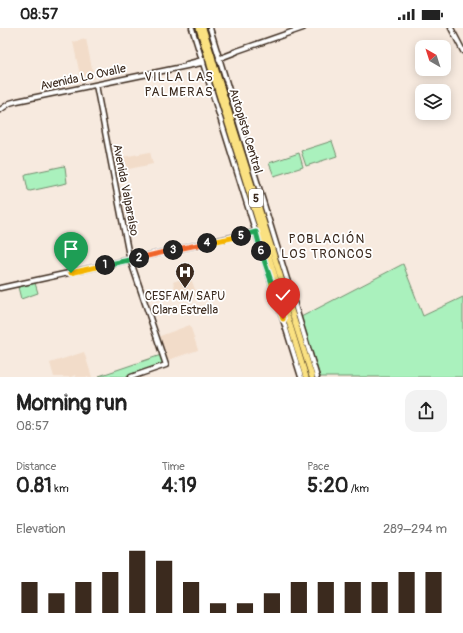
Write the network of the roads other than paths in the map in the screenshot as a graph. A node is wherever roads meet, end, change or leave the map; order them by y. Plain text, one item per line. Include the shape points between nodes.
1 (192, 28) edge
2 (199, 28) edge
3 (203, 28) edge
4 (210, 28) edge
5 (303, 28) edge
6 (451, 28) edge
7 (463, 51) edge
8 (210, 56) junction
9 (219, 57) junction
10 (202, 62) junction
11 (212, 64) junction
12 (96, 85) junction
13 (0, 110) edge
14 (256, 232) junction
15 (130, 260) junction
16 (0, 288) edge
17 (131, 377) edge
18 (301, 377) edge
19 (306, 377) edge
20 (312, 377) edge
21 (318, 377) edge

1 - 10 main road
2 - 8 highway, Autopista Central / 5
3 - 8 highway, Autopista Central / 5
4 - 9 main road
5 - 9 main road, Avenida Lo Ovalle
6 - 7 main road
8 - 11 highway, Autopista Central / 5, bridge
9 - 10 main road, Avenida Lo Ovalle
9 - 21 main road
10 - 12 main road, Avenida Lo Ovalle
10 - 14 main road
11 - 19 highway, Autopista Central / 5
11 - 20 highway, Autopista Central / 5
12 - 13 main road, Avenida Lo Ovalle via 18,101
12 - 15 main road, Avenida Valparaíso
14 - 15 main road
14 - 18 main road
15 - 16 main road
15 - 17 main road, Avenida Valparaíso via 166,365

